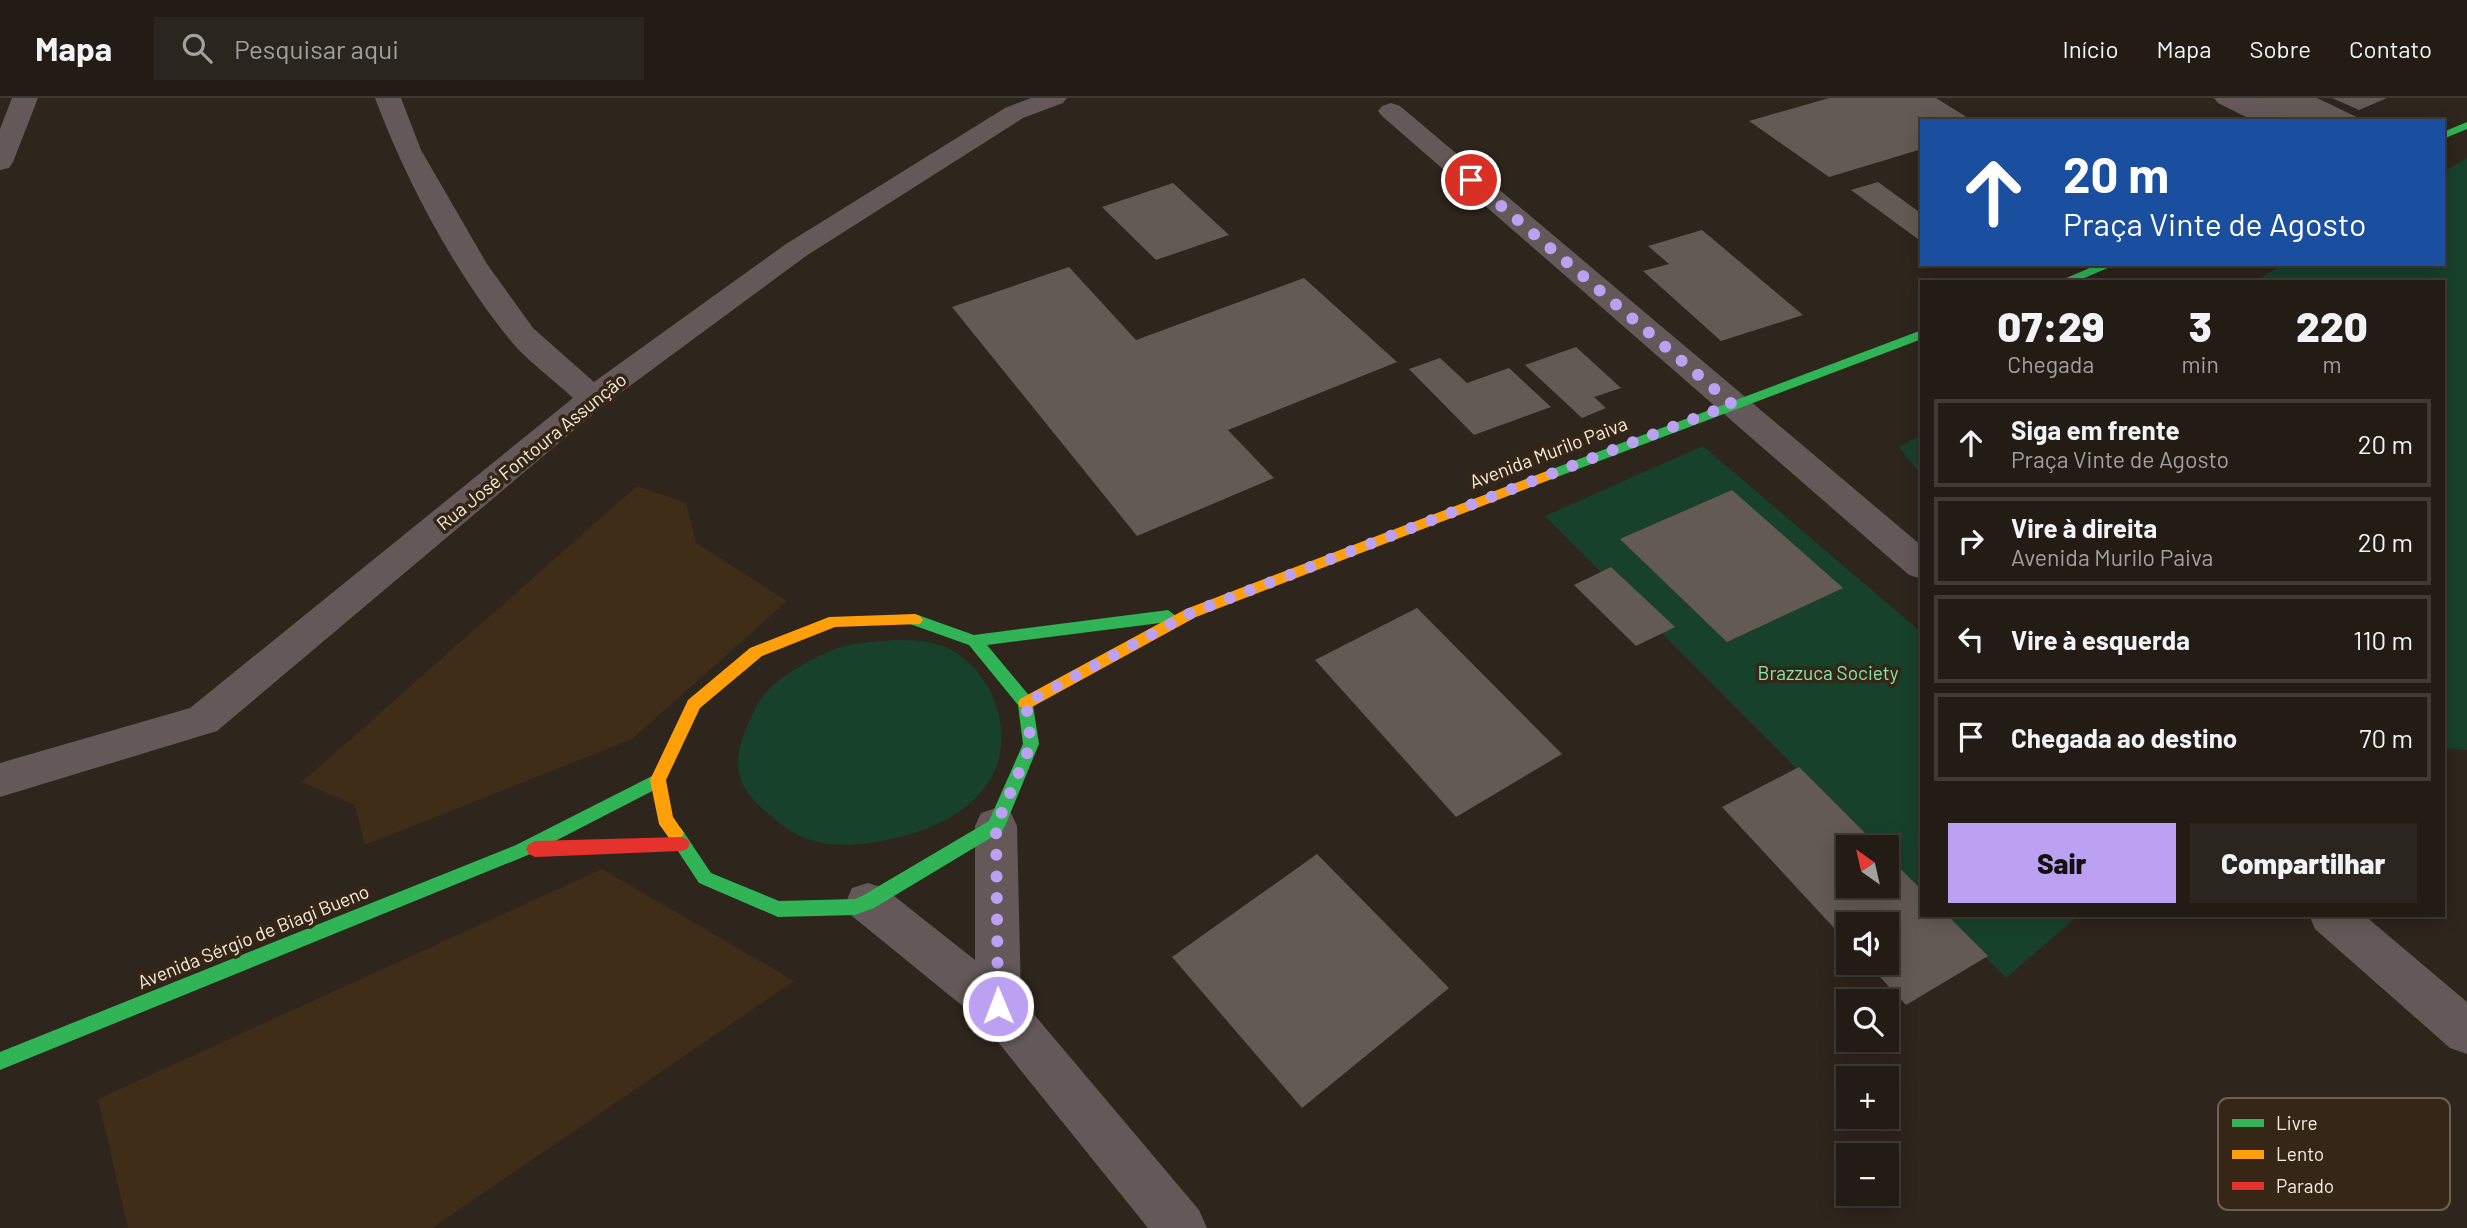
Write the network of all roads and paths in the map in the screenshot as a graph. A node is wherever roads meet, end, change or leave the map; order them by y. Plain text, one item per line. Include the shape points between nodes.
1 (25, 98) edge
2 (388, 98) edge
3 (1054, 98) edge
4 (2227, 98) edge
5 (1006, 105) edge
6 (1391, 111) dead end
7 (2271, 119) edge
8 (2467, 125) edge
9 (2445, 135) edge
10 (0, 162) edge
11 (2106, 266) edge
12 (2068, 280) edge
13 (1920, 335) edge
14 (593, 398) junction
15 (1732, 404) junction
16 (1920, 564) edge
17 (1191, 613) junction
18 (974, 641) junction
19 (1026, 703) junction
20 (1, 780) edge
21 (658, 780) junction
22 (996, 826) junction
23 (681, 844) junction
24 (522, 850) junction
25 (868, 902) junction
26 (2333, 917) edge
27 (998, 1006) junction
28 (2467, 1032) edge
29 (0, 1061) edge
30 (1181, 1228) edge

1 - 10 street
2 - 14 street via 408,150 473,265 522,335
3 - 5 street, Rua José Fontoura Assunção
4 - 7 street
5 - 14 street, Rua José Fontoura Assunção
6 - 15 street
8 - 9 street
11 - 12 street
13 - 15 street, Avenida Murilo Paiva
14 - 20 street, Rua José Fontoura Assunção via 203,720
15 - 16 street
15 - 17 street, Avenida Murilo Paiva
17 - 18 street, Avenida Murilo Paiva
17 - 19 street, Avenida Murilo Paiva
18 - 19 street
18 - 21 street via 915,620 834,621 755,652 694,704
19 - 22 street via 1031,744
21 - 23 street via 665,820
21 - 24 street, Avenida Sérgio de Biagi Bueno
22 - 25 street
22 - 27 street
23 - 24 street, Avenida Sérgio de Biagi Bueno
23 - 25 street via 705,878 778,909 855,907
24 - 29 street, Avenida Sérgio de Biagi Bueno
25 - 27 street
26 - 28 street
27 - 30 street

